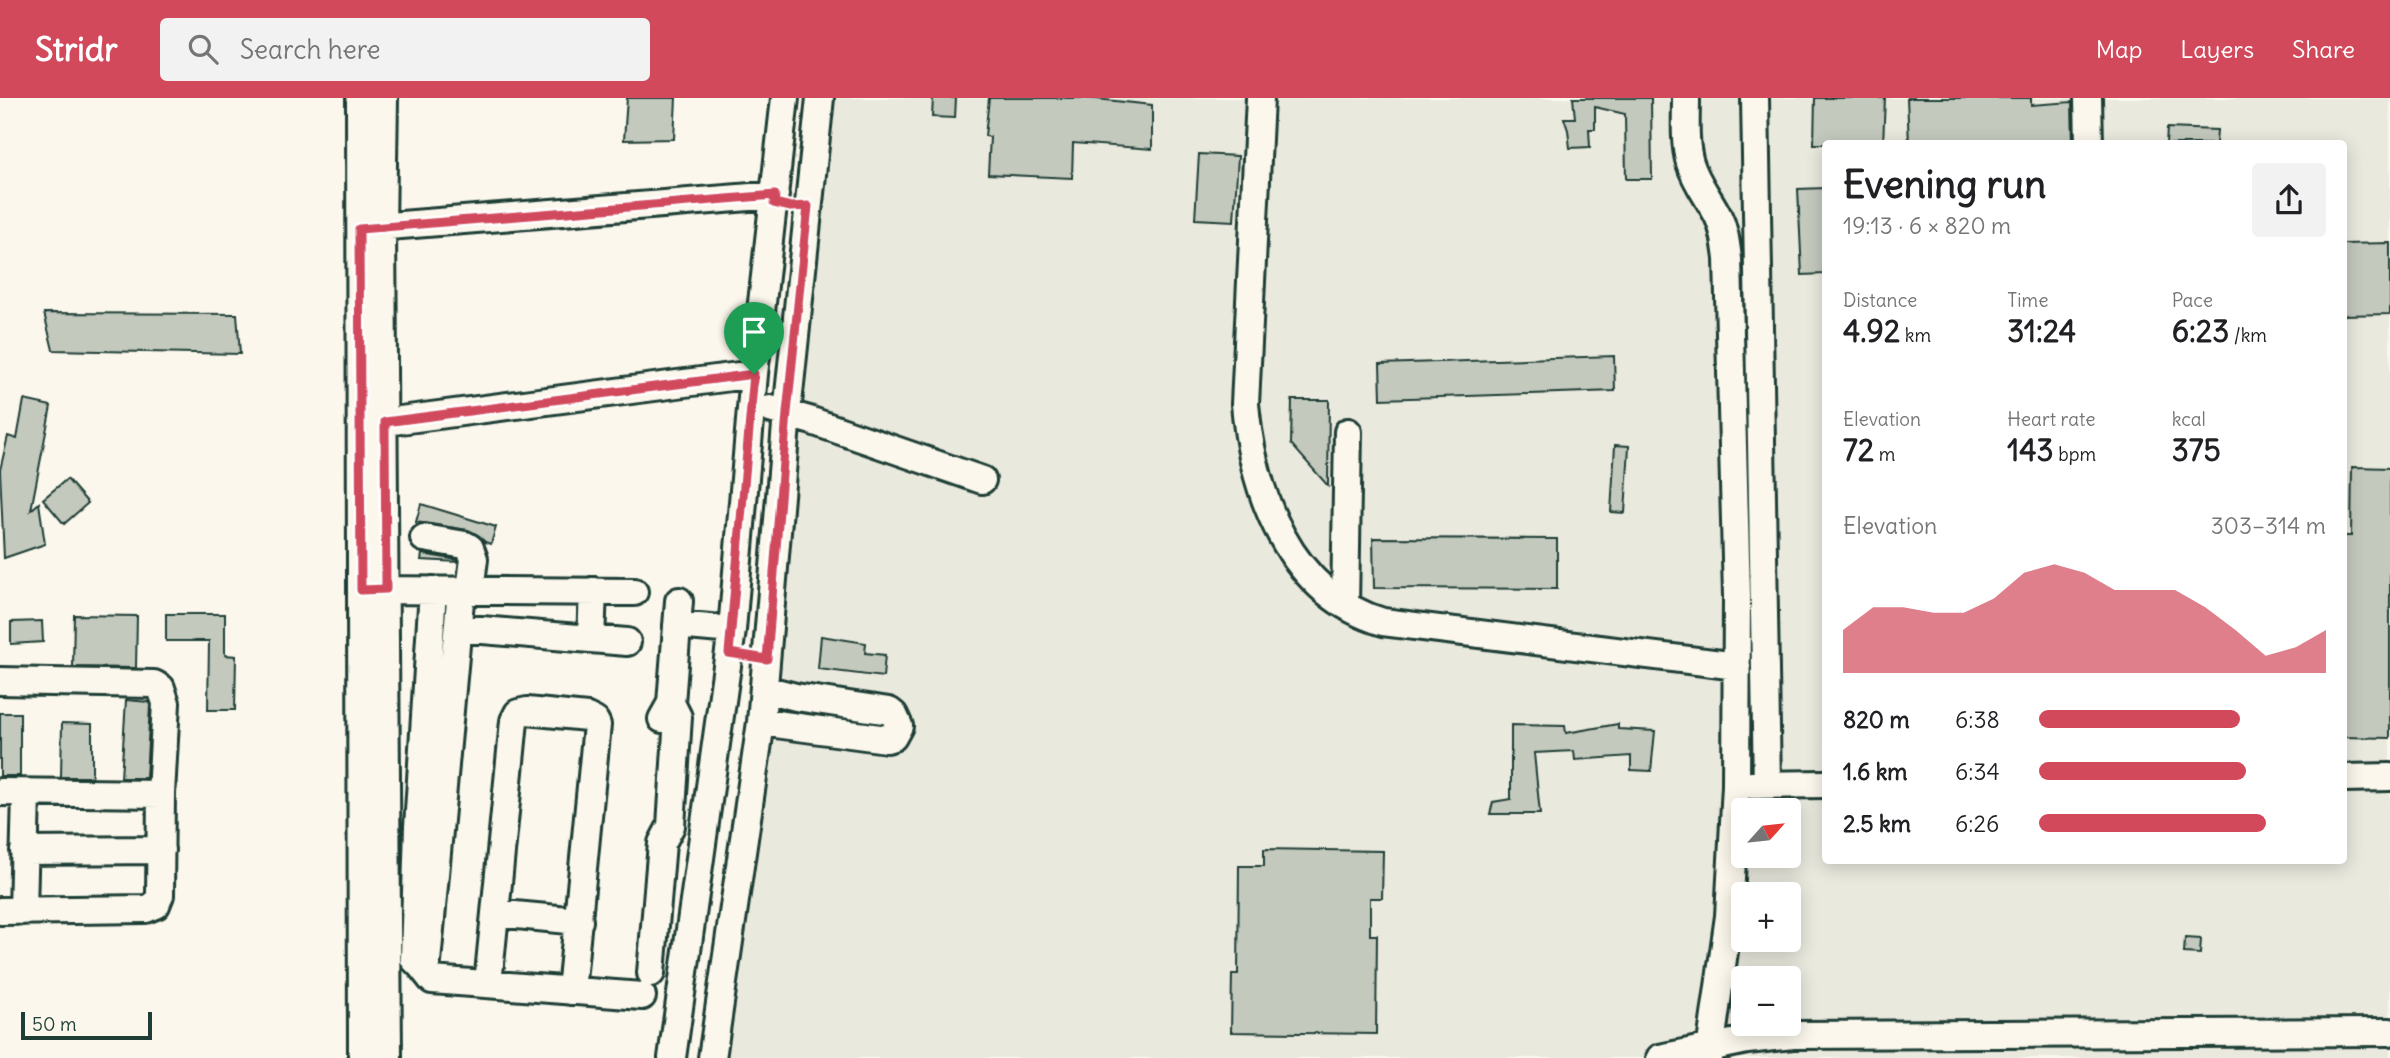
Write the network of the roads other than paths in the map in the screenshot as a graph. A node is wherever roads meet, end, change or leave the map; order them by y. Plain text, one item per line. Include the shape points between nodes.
1 (360, 98) edge
2 (384, 98) edge
3 (1260, 98) edge
4 (1686, 98) edge
5 (1755, 98) edge
6 (2088, 98) edge
7 (784, 105) edge
8 (819, 107) edge
9 (2088, 140) edge
10 (775, 192) junction
11 (809, 195) junction
12 (370, 228) junction
13 (754, 374) junction
14 (752, 405) junction
15 (787, 413) junction
16 (373, 424) junction
17 (1348, 432) dead end
18 (982, 480) dead end
19 (424, 538) dead end
20 (738, 562) junction
21 (775, 567) junction
22 (373, 590) junction
23 (433, 590) junction
24 (466, 590) junction
25 (539, 591) junction
26 (593, 592) junction
27 (634, 592) dead end
28 (1345, 605) junction
29 (458, 628) junction
30 (539, 635) junction
31 (591, 639) junction
32 (731, 641) junction
33 (627, 642) dead end
34 (767, 659) junction
35 (1737, 666) junction
36 (0, 681) edge
37 (764, 689) junction
38 (761, 722) junction
39 (2390, 777) edge
40 (2347, 778) edge
41 (1822, 784) edge
42 (1736, 785) junction
43 (1767, 785) junction
44 (13, 792) edge
45 (161, 794) junction
46 (429, 828) junction
47 (160, 850) junction
48 (24, 851) junction
49 (11, 911) edge
50 (495, 913) junction
51 (579, 921) junction
52 (488, 984) junction
53 (571, 991) junction
54 (2390, 1032) edge
55 (1709, 1053) edge
56 (362, 1058) edge
57 (388, 1058) edge
58 (672, 1058) edge
59 (712, 1058) edge
60 (1660, 1058) edge

1 - 12 street
2 - 12 street
3 - 28 street via 1246,371 1248,438 1267,503 1289,550 1312,580
4 - 35 street via 1690,162 1720,219 1728,259
5 - 43 street
6 - 9 street
7 - 8 street
7 - 10 street
8 - 11 street
10 - 11 street via 791,207
10 - 12 street
10 - 13 street
11 - 15 street
12 - 16 street
13 - 14 street
13 - 16 street
14 - 15 street
14 - 20 street
15 - 18 street
15 - 21 street
16 - 22 street
17 - 28 street
19 - 24 street via 470,548 474,559
20 - 21 street
20 - 32 street
21 - 34 street
22 - 23 street
22 - 56 street
22 - 57 street
23 - 24 street
23 - 46 street
24 - 25 street
24 - 29 street
25 - 26 street
25 - 30 street
26 - 27 street
26 - 31 street
28 - 35 street via 1383,621
29 - 30 street
29 - 46 street
30 - 31 street
31 - 33 street
32 - 34 street
32 - 53 street via 678,613 671,703 678,718 671,825 662,843 646,985
32 - 58 street
34 - 37 street
35 - 42 street
36 - 45 street via 146,683 161,688 166,703
37 - 38 street
37 - 38 street via 889,712 899,726 887,739
38 - 59 street
39 - 40 street
41 - 43 street
42 - 43 street
42 - 55 street via 1729,916
44 - 45 street
44 - 48 street
45 - 47 street
46 - 52 street via 414,959 432,979
47 - 48 street
47 - 49 street via 160,895 151,908
48 - 49 street
50 - 51 street
50 - 51 street via 514,721 527,711 587,717 597,725
50 - 52 street
51 - 53 street
52 - 53 street
54 - 55 street via 1793,1035 1747,1040
55 - 60 street

